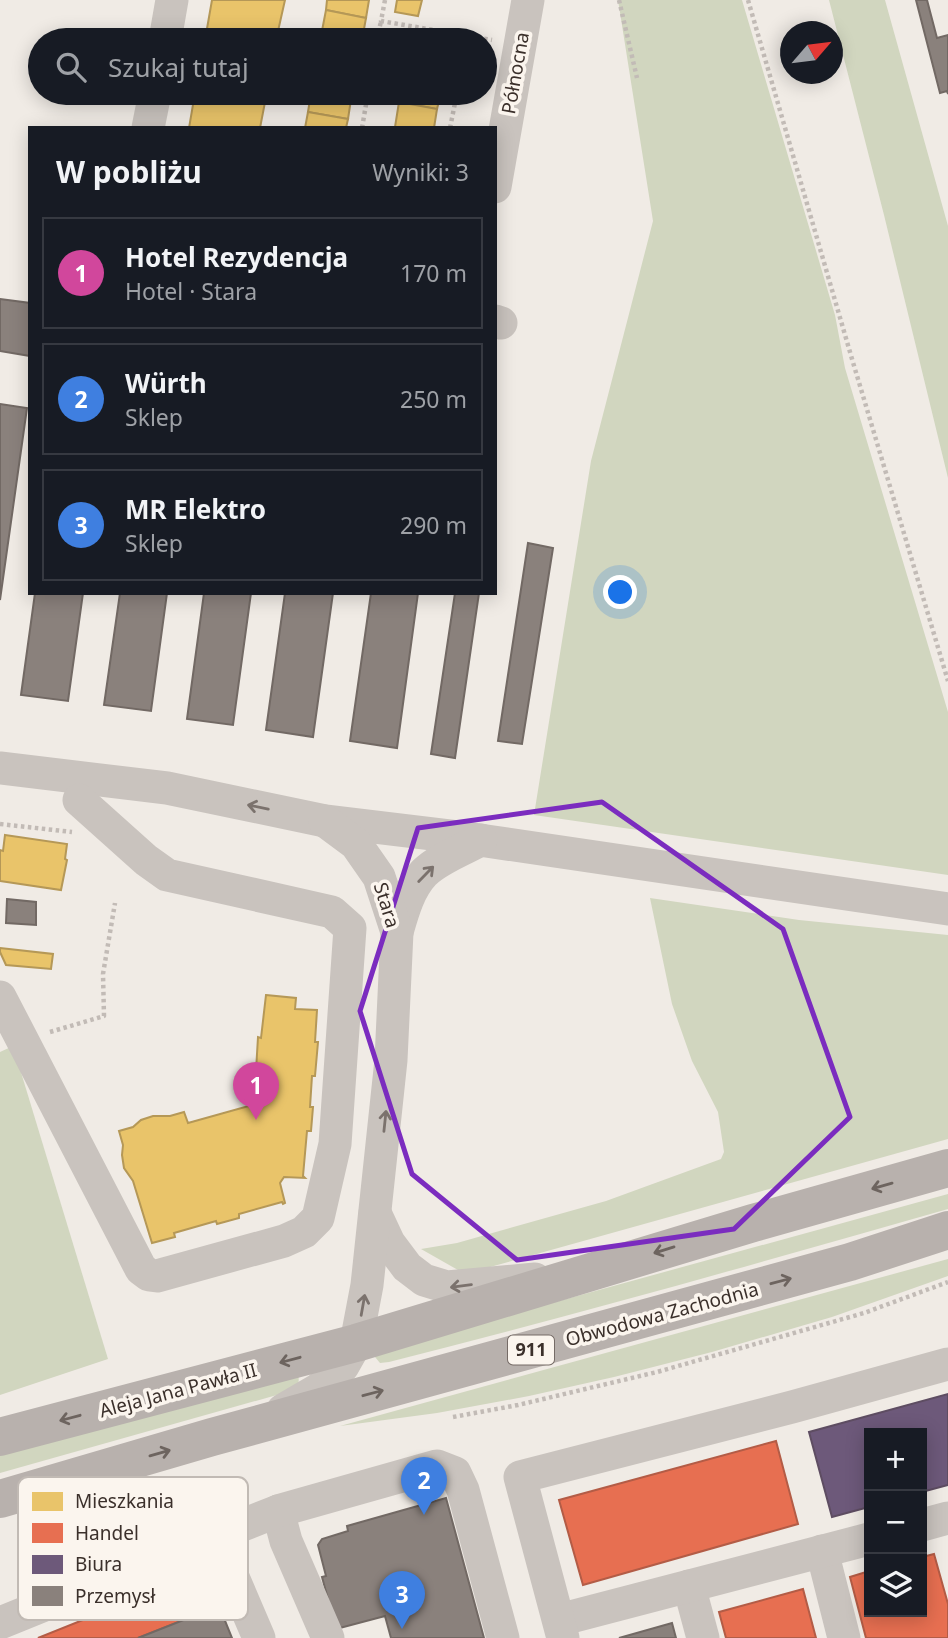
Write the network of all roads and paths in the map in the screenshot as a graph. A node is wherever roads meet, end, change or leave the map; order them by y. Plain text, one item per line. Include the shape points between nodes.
1 (172, 0) edge
2 (384, 0) edge
3 (528, 0) edge
4 (619, 0) edge
5 (748, 0) edge
6 (381, 21) junction
7 (167, 28) edge
8 (380, 28) edge
9 (416, 28) edge
10 (497, 42) edge
11 (520, 45) junction
12 (638, 78) dead end
13 (153, 105) edge
14 (366, 105) edge
15 (455, 105) edge
16 (148, 126) edge
17 (362, 126) edge
18 (450, 126) edge
19 (497, 176) edge
20 (948, 681) edge
21 (0, 768) edge
22 (80, 789) junction
23 (325, 821) junction
24 (0, 824) edge
25 (75, 832) dead end
26 (481, 840) junction
27 (115, 903) dead end
28 (948, 909) edge
29 (397, 932) junction
30 (0, 998) edge
31 (22, 1041) junction
32 (335, 1144) junction
33 (948, 1168) edge
34 (380, 1170) junction
35 (375, 1213) junction
36 (948, 1230) edge
37 (948, 1240) edge
38 (850, 1262) junction
39 (578, 1277) junction
40 (948, 1282) edge
41 (356, 1343) junction
42 (948, 1364) edge
43 (453, 1416) dead end
44 (0, 1437) edge
45 (212, 1437) junction
46 (75, 1477) edge
47 (18, 1494) edge
48 (0, 1499) edge
49 (278, 1511) junction
50 (948, 1518) edge
51 (248, 1523) edge
52 (927, 1524) edge
53 (864, 1540) edge
54 (822, 1551) junction
55 (689, 1586) junction
56 (248, 1612) edge
57 (18, 1616) edge
58 (0, 1623) edge
59 (561, 1629) edge
60 (259, 1638) edge
61 (328, 1638) edge
62 (502, 1638) edge
63 (703, 1638) edge
64 (844, 1638) edge

1 - 7 street
2 - 6 path
3 - 11 street, Północna
4 - 12 path
5 - 20 path
6 - 8 path
6 - 9 path
10 - 11 path
11 - 19 street, Północna
13 - 16 street
14 - 17 path
15 - 18 path
21 - 22 street, Stara
23 -> 22 street, Stara via 167,789
22 - 32 street via 90,811 167,875 332,912 350,928
23 - 26 street
23 - 29 street, Stara via 356,844 379,877
24 - 25 path
26 - 28 street
29 -> 26 street via 405,902 424,873
27 - 31 path via 103,974 104,1016
34 -> 29 street, Stara
30 - 31 street
31 - 32 street via 141,1269 149,1275 304,1232 318,1218
32 - 34 street via 376,1158
33 -> 39 main road
34 - 35 street, Stara
39 -> 35 street via 447,1287 424,1280 389,1243
41 -> 35 street, Stara
36 - 38 main road, Obwodowa Zachodnia / 911
37 - 38 main road
45 -> 38 main road, Obwodowa Zachodnia / 911
39 - 41 main road
40 - 43 path via 864,1313 657,1372
41 -> 44 main road, Aleja Jana Pawła II
41 - 45 street, Stara via 343,1366 319,1389 285,1410
42 - 59 street via 520,1478
46 -> 45 main road, 911
48 -> 47 main road, 911
49 - 51 street
49 - 61 street via 286,1541
49 - 62 street via 437,1466 455,1473
50 - 52 street
53 - 54 street
54 - 55 street
54 - 64 street
55 - 59 street
55 - 63 street
56 - 60 street
57 - 58 street

